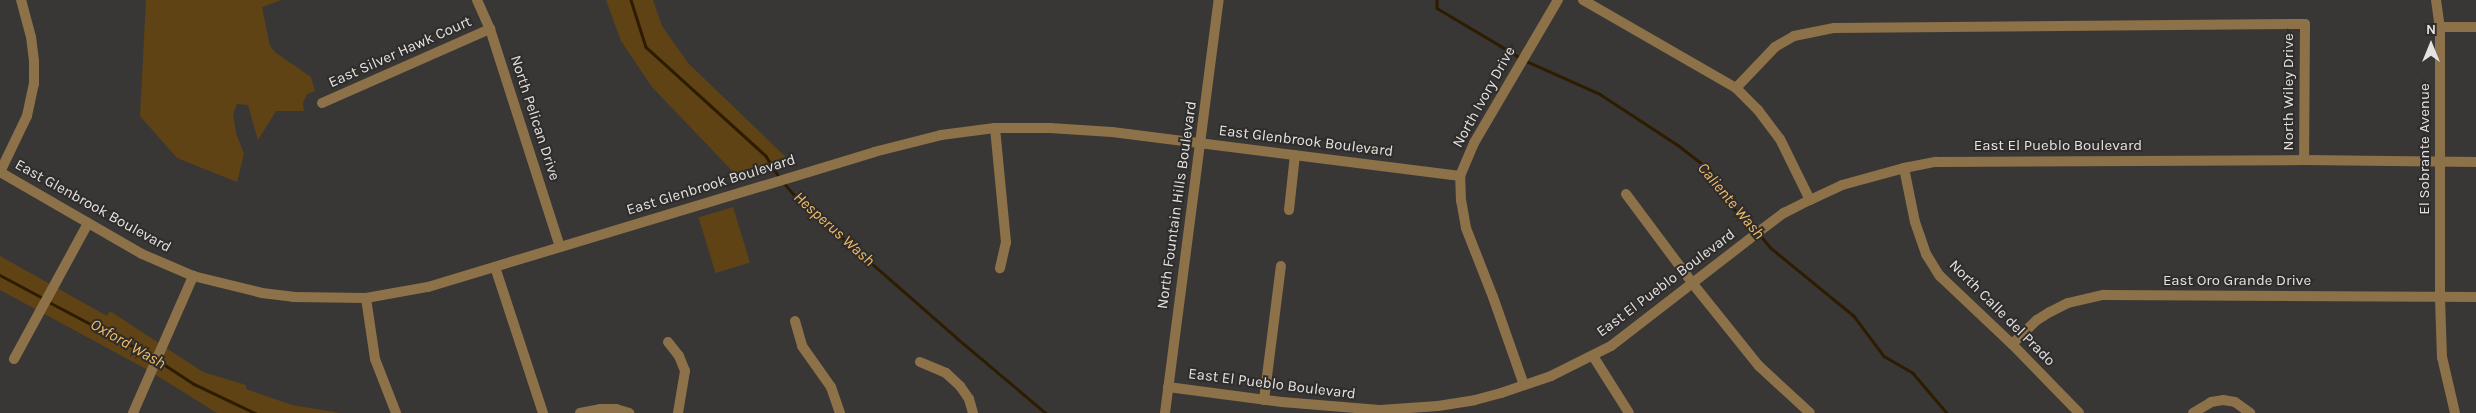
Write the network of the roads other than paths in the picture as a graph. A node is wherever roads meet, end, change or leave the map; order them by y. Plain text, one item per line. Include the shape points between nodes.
1 (21, 0) edge
2 (476, 0) edge
3 (1219, 0) edge
4 (1558, 0) edge
5 (1583, 0) edge
6 (2436, 0) edge
7 (2440, 27) junction
8 (2476, 27) edge
9 (490, 29) junction
10 (1736, 88) junction
11 (322, 103) dead end
12 (995, 128) junction
13 (1200, 144) junction
14 (1296, 155) junction
15 (2304, 160) junction
16 (2441, 161) junction
17 (2476, 162) edge
18 (1904, 168) junction
19 (0, 172) edge
20 (1460, 176) junction
21 (1626, 194) dead end
22 (1810, 200) junction
23 (1289, 210) dead end
24 (88, 223) junction
25 (560, 247) junction
26 (1281, 266) dead end
27 (495, 267) junction
28 (1000, 268) dead end
29 (193, 276) junction
30 (1693, 284) junction
31 (2476, 297) edge
32 (366, 298) junction
33 (2440, 298) junction
34 (796, 321) dead end
35 (668, 342) dead end
36 (2012, 344) junction
37 (1593, 356) junction
38 (14, 359) dead end
39 (920, 362) dead end
40 (1524, 385) junction
41 (1168, 387) junction
42 (1264, 400) junction
43 (1423, 410) edge
44 (133, 413) edge
45 (396, 413) edge
46 (543, 413) edge
47 (580, 413) edge
48 (629, 413) edge
49 (678, 413) edge
50 (840, 413) edge
51 (973, 413) edge
52 (1165, 413) edge
53 (1629, 413) edge
54 (1810, 413) edge
55 (2079, 413) edge
56 (2193, 413) edge
57 (2250, 413) edge
58 (2455, 413) edge

1 - 19 street via 31,37 34,84 27,116
2 - 9 street, North Pelican Drive
3 - 13 street, North Fountain Hills Boulevard
4 - 20 street, North Ivory Drive via 1474,143
5 - 10 street
6 - 7 street, El Sobrante Avenue
7 - 8 street
7 - 16 street, El Sobrante Avenue
9 - 11 street, East Silver Hawk Court
9 - 25 street, North Pelican Drive
10 - 15 street, North Wiley Drive via 1774,47 1794,36 1834,28 2305,24
10 - 22 street via 1758,110 1780,140
12 - 13 street, East Glenbrook Boulevard via 1112,132
12 - 25 street, East Glenbrook Boulevard via 941,135 874,152
12 - 28 street via 1006,242
13 - 14 street, East Glenbrook Boulevard
13 - 41 street, North Fountain Hills Boulevard
14 - 20 street, East Glenbrook Boulevard
14 - 23 street
15 - 16 street, East El Pueblo Boulevard
15 - 18 street, East El Pueblo Boulevard via 1972,161 1936,162
16 - 17 street, East El Pueblo Boulevard
16 - 33 street, El Sobrante Avenue
18 - 22 street, East El Pueblo Boulevard via 1842,185
18 - 36 street, North Calle del Prado via 1914,222 1926,254 1940,276
19 - 24 street, East Glenbrook Boulevard
20 - 40 street, North Ivory Drive via 1466,228
21 - 30 street
22 - 30 street, East El Pueblo Boulevard via 1784,213
24 - 29 street, East Glenbrook Boulevard via 142,254
24 - 38 street
25 - 27 street, East Glenbrook Boulevard
26 - 42 street
27 - 32 street, East Glenbrook Boulevard via 428,287
27 - 46 street
29 - 32 street, East Glenbrook Boulevard via 293,297
29 - 44 street
30 - 37 street, East El Pueblo Boulevard
30 - 54 street via 1759,366
31 - 33 street, East Oro Grande Drive
32 - 45 street via 374,359
33 - 36 street, East Oro Grande Drive via 2104,295 2068,303 2050,312
33 - 58 street, El Sobrante Avenue via 2442,357
34 - 50 street via 802,346 831,387
35 - 49 street via 679,356 685,372
36 - 55 street, North Calle del Prado
37 - 40 street, East El Pueblo Boulevard
37 - 53 street
39 - 51 street via 946,373 960,386
40 - 43 street, East El Pueblo Boulevard via 1475,400
41 - 42 street, East El Pueblo Boulevard
41 - 52 street, North Fountain Hills Boulevard
42 - 43 street, East El Pueblo Boulevard via 1348,408
47 - 48 street via 600,410
56 - 57 street via 2211,402 2222,400 2235,402

